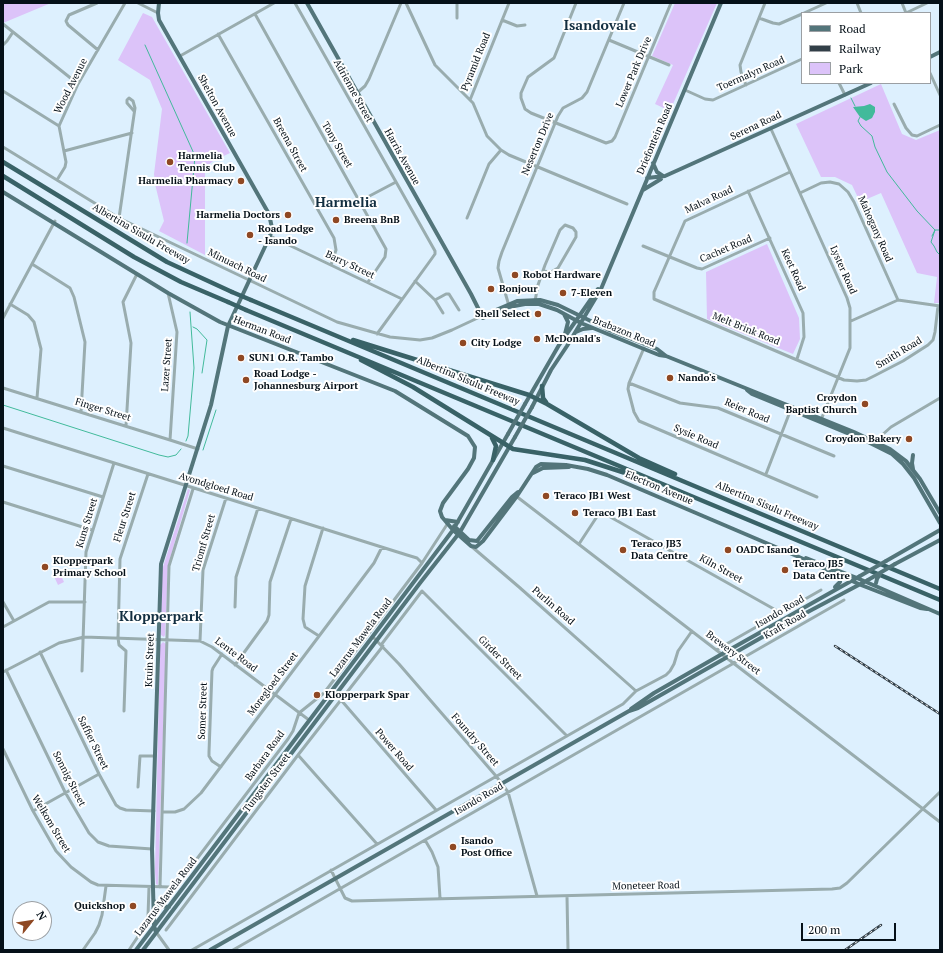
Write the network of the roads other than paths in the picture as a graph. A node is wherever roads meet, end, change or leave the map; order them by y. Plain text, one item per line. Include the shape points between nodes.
1 (97, 3) edge
2 (125, 3) edge
3 (138, 3) edge
4 (159, 3) edge
5 (274, 3) edge
6 (295, 3) edge
7 (307, 3) edge
8 (402, 3) edge
9 (406, 3) edge
10 (456, 3) edge
11 (509, 3) edge
12 (576, 3) edge
13 (624, 3) edge
14 (671, 3) edge
15 (721, 3) edge
16 (765, 3) edge
17 (826, 3) edge
18 (856, 3) edge
19 (927, 3) edge
20 (805, 12) edge
21 (860, 12) edge
22 (908, 12) edge
23 (158, 13) junction
24 (254, 14) junction
25 (801, 14) edge
26 (457, 18) dead end
27 (759, 18) junction
28 (502, 20) junction
29 (3, 24) edge
30 (525, 25) dead end
31 (13, 32) junction
32 (218, 34) junction
33 (609, 40) junction
34 (3, 45) edge
35 (98, 50) junction
36 (940, 52) edge
37 (180, 56) junction
38 (649, 56) junction
39 (931, 56) edge
40 (801, 59) edge
41 (669, 65) dead end
42 (931, 75) edge
43 (78, 84) junction
44 (840, 84) edge
45 (869, 84) edge
46 (746, 85) junction
47 (685, 90) junction
48 (3, 91) edge
49 (357, 93) junction
50 (845, 95) junction
51 (940, 95) edge
52 (470, 100) junction
53 (894, 104) dead end
54 (134, 111) dead end
55 (555, 122) junction
56 (940, 125) edge
57 (59, 126) junction
58 (771, 129) junction
59 (132, 133) junction
60 (3, 147) edge
61 (501, 150) junction
62 (64, 151) junction
63 (3, 162) edge
64 (653, 163) junction
65 (537, 167) junction
66 (790, 172) junction
67 (3, 176) edge
68 (664, 177) junction
69 (647, 178) junction
70 (57, 180) junction
71 (396, 182) junction
72 (642, 190) junction
73 (748, 191) junction
74 (3, 192) edge
75 (800, 193) junction
76 (360, 201) junction
77 (627, 204) dead end
78 (119, 218) junction
79 (466, 218) dead end
80 (55, 222) junction
81 (270, 236) junction
82 (770, 238) junction
83 (643, 246) dead end
84 (669, 256) junction
85 (32, 264) junction
86 (331, 265) junction
87 (543, 270) junction
88 (137, 274) junction
89 (249, 280) junction
90 (415, 280) junction
91 (603, 280) junction
92 (368, 282) junction
93 (654, 292) joint
94 (168, 293) junction
95 (402, 299) junction
96 (435, 300) junction
97 (898, 300) junction
98 (535, 301) junction
99 (10, 304) junction
100 (509, 305) junction
101 (939, 306) edge
102 (459, 310) dead end
103 (443, 313) dead end
104 (564, 314) junction
105 (579, 316) junction
106 (482, 317) junction
107 (3, 318) edge
108 (584, 318) junction
109 (576, 320) junction
110 (851, 321) junction
111 (581, 323) junction
112 (228, 326) junction
113 (594, 328) junction
114 (576, 332) junction
115 (377, 334) junction
116 (564, 337) junction
117 (345, 339) junction
118 (645, 347) junction
119 (353, 355) junction
120 (797, 359) junction
121 (838, 377) junction
122 (629, 383) junction
123 (542, 386) junction
124 (3, 388) edge
125 (529, 395) junction
126 (37, 398) junction
127 (536, 398) junction
128 (940, 398) edge
129 (547, 404) junction
130 (791, 408) junction
131 (81, 412) junction
132 (820, 420) junction
133 (126, 426) junction
134 (3, 428) edge
135 (485, 432) junction
136 (781, 434) junction
137 (170, 440) junction
138 (503, 443) junction
139 (877, 444) junction
140 (509, 447) junction
141 (198, 449) junction
142 (913, 455) dead end
143 (834, 456) dead end
144 (493, 460) junction
145 (114, 463) junction
146 (3, 466) edge
147 (913, 469) junction
148 (148, 474) junction
149 (766, 474) junction
150 (684, 481) junction
151 (664, 484) junction
152 (187, 486) junction
153 (193, 489) junction
154 (516, 495) junction
155 (103, 497) junction
156 (817, 497) dead end
157 (226, 498) junction
158 (3, 502) edge
159 (258, 508) junction
160 (940, 513) edge
161 (291, 519) junction
162 (447, 522) junction
163 (458, 522) junction
164 (940, 523) edge
165 (323, 528) junction
166 (454, 528) junction
167 (92, 530) junction
168 (940, 530) edge
169 (459, 534) junction
170 (940, 540) edge
171 (579, 544) junction
172 (471, 546) junction
173 (382, 547) junction
174 (799, 557) junction
175 (422, 563) junction
176 (882, 572) junction
177 (836, 574) junction
178 (858, 577) junction
179 (852, 581) junction
180 (867, 581) junction
181 (861, 585) junction
182 (875, 586) junction
183 (940, 589) edge
184 (822, 590) dead end
185 (422, 591) joint
186 (845, 593) junction
187 (827, 594) junction
188 (844, 600) dead end
189 (940, 600) edge
190 (3, 602) edge
191 (85, 602) junction
192 (235, 607) dead end
193 (781, 613) junction
194 (940, 614) edge
195 (14, 621) junction
196 (3, 627) edge
197 (692, 631) junction
198 (318, 636) junction
199 (84, 637) junction
200 (372, 637) junction
201 (118, 638) junction
202 (158, 639) junction
203 (167, 640) junction
204 (377, 640) junction
205 (200, 641) junction
206 (382, 645) junction
207 (716, 650) junction
208 (40, 652) junction
209 (222, 654) junction
210 (722, 654) junction
211 (726, 657) junction
212 (734, 663) junction
213 (235, 665) junction
214 (5, 671) edge
215 (82, 671) dead end
216 (636, 691) junction
217 (275, 695) junction
218 (341, 700) junction
219 (325, 709) junction
220 (124, 711) dead end
221 (629, 711) junction
222 (299, 713) junction
223 (309, 720) junction
224 (567, 736) junction
225 (3, 749) edge
226 (298, 755) junction
227 (155, 756) junction
228 (220, 767) junction
229 (99, 774) junction
230 (496, 776) junction
231 (502, 783) junction
232 (138, 787) dead end
233 (65, 792) junction
234 (508, 792) junction
235 (940, 792) edge
236 (923, 809) junction
237 (436, 810) junction
238 (33, 811) junction
239 (154, 811) junction
240 (163, 812) junction
241 (940, 822) edge
242 (424, 840) junction
243 (377, 844) junction
244 (152, 849) junction
245 (331, 870) junction
246 (336, 878) junction
247 (106, 886) junction
248 (152, 887) junction
249 (160, 887) junction
250 (341, 889) junction
251 (537, 896) junction
252 (567, 896) junction
253 (154, 898) junction
254 (440, 898) junction
255 (169, 907) junction
256 (154, 926) junction
257 (166, 930) dead end
258 (156, 932) junction
259 (83, 950) edge
260 (129, 950) edge
261 (136, 950) edge
262 (143, 950) edge
263 (168, 950) edge
264 (192, 950) edge
265 (210, 950) edge
266 (233, 950) edge
267 (568, 950) edge

1 - 35 street via 69,15 66,21
2 - 35 street, Wood Avenue
3 - 23 street
4 - 23 main road, Shelton Avenue
5 - 24 street
6 - 71 street, Adrienne Street
7 - 49 main road, Harris Avenue
8 - 49 street via 369,79
9 - 52 street via 435,65
10 - 26 street
11 - 28 street, Pyramid Road
12 - 55 street via 554,58 528,77 521,95 523,105 528,111
13 - 33 street, Neserton Drive
14 - 38 street, Lower Park Drive
15 - 47 main road, Driefontein Road
16 - 27 street
17 - 20 street
18 - 21 street
19 - 22 street
23 - 37 main road, Shelton Avenue
24 - 32 street
24 - 76 street, Tony Street
25 - 27 street via 779,24
27 - 46 street via 740,65 740,72
28 - 30 street via 517,26
28 - 52 street, Pyramid Road
29 - 31 street
31 - 34 street
31 - 43 street
32 - 37 street
32 - 86 street, Breena Street via 334,238 336,250
33 - 38 street
33 - 55 street, Neserton Drive via 586,92 582,98 563,108
35 - 43 street, Wood Avenue
36 - 39 main road
37 - 81 main road, Shelton Avenue via 269,214 272,224
38 - 41 street
38 - 55 street, Lower Park Drive via 611,142 606,143
40 - 46 street, Toermalyn Road
42 - 51 street
43 - 57 street, Wood Avenue
44 - 50 street
45 - 50 main road, Serena Road
46 - 47 street, Toermalyn Road via 710,100
47 - 64 main road, Driefontein Road
48 - 57 street
49 - 106 main road, Harris Avenue
50 - 58 main road, Serena Road
52 - 61 street, Pyramid Road via 488,136
53 - 56 street via 912,135 917,136
54 - 59 street
55 - 65 street, Neserton Drive
57 - 62 street, Wood Avenue
58 - 66 street, Lyster Road
58 - 68 main road, Serena Road
59 - 62 street
59 - 78 street
60 - 70 street, Minuach Road
61 - 65 street, Pyramid Road
61 - 79 street via 489,164
62 - 70 street, Wood Avenue via 65,164
63 - 117 highway, Albertina Sisulu Freeway, bridge via 167,262
64 - 68 main road via 657,172
64 - 69 main road, Driefontein Road
65 - 77 street, Pyramid Road
65 - 100 street, Neserton Drive via 499,262
66 - 73 street, Malva Road
66 - 75 street, Lyster Road
67 - 119 highway, Albertina Sisulu Freeway, bridge via 134,257 181,282
68 - 69 main road, Serena Road
68 - 72 main road
69 - 72 main road, Driefontein Road
70 - 78 street, Minuach Road
71 - 76 street
71 - 90 street, Adrienne Street via 434,250 434,255
72 - 91 main road, Driefontein Road
73 - 82 street, Keet Road
73 - 84 street, Malva Road via 685,220
74 - 80 main road, Herman Road
75 - 97 street, Mahogany Road via 830,182 839,184 848,192
75 - 110 street, Lyster Road via 847,298
76 - 92 street, Tony Street via 387,251
78 - 89 street, Minuach Road
80 - 85 street
80 - 88 main road, Herman Road
81 - 86 street, Barry Street
81 - 89 main road, Shelton Avenue
82 - 84 street, Cachet Road via 702,269
82 - 120 street, Keet Road via 803,313 804,339
83 - 84 street, Cachet Road
84 - 93 street, Malva Road
85 - 99 street
85 - 131 street via 72,292 85,342
86 - 92 street, Barry Street
87 - 87 street via 552,272 558,268 576,238 577,233 574,229 565,225 561,229
87 - 98 street
88 - 94 main road, Herman Road
88 - 133 street via 123,302 131,343
89 - 112 main road, Shelton Avenue
89 - 115 street, Minuach Road via 337,322
90 - 95 street
90 - 96 street
91 - 105 main road, Driefontein Road
91 - 108 main road, Driefontein Road
92 - 95 street, Barry Street
93 - 120 street, Melt Brink Road via 656,300
94 - 112 main road, Herman Road
94 - 137 street, Lazer Street via 177,332
95 - 115 street
96 - 102 street via 451,295
96 - 103 street
97 - 101 street
97 - 110 street
98 - 100 main road
98 - 104 main road, Brabazon Road
98 - 105 main road, Brabazon Road via 548,302
99 - 107 street
99 - 126 street via 34,322 40,350
100 - 106 main road
101 - 121 street, Smith Road via 933,340 924,348 868,379 856,381
104 - 109 main road, Brabazon Road
104 - 116 main road via 568,322
105 - 108 main road, Brabazon Road
105 - 109 main road, Driefontein Road
106 - 115 street, Minuach Road via 432,338 420,340 398,339
108 - 111 main road, Driefontein Road
108 - 118 main road, Brabazon Road
109 - 111 main road, Brabazon Road
109 - 116 main road, Lazarus Mawela Road
110 - 121 street, Lyster Road via 850,348
111 - 113 main road, Brabazon Road
111 - 114 main road, Lazarus Mawela Road
112 - 141 main road, Kruin Street via 216,388
112 - 162 main road, Herman Road via 393,390 468,436 475,447 474,458 443,503 440,513
113 - 114 main road
113 - 118 main road, Brabazon Road
114 - 123 main road, Lazarus Mawela Road
116 - 125 main road, Lazarus Mawela Road
117 - 125 highway
117 - 150 highway, Albertina Sisulu Freeway
118 - 122 street, Sysie Road
118 - 130 main road, Brabazon Road
119 - 135 highway via 414,387
119 - 151 highway, Albertina Sisulu Freeway
120 - 121 street, Melt Brink Road
121 - 132 street, Lyster Road
122 - 136 street, Reier Road via 680,403 716,407
122 - 149 street, Sysie Road via 629,396 635,415 640,421
123 - 127 main road, Lazarus Mawela Road
123 - 129 highway
124 - 126 street, Finger Street
125 - 127 highway
125 - 138 main road, Lazarus Mawela Road, bridge
126 - 131 street, Finger Street
127 - 129 highway
127 - 140 main road, Lazarus Mawela Road, bridge
128 - 139 street via 891,427
129 - 150 highway via 621,448 677,475
130 - 132 main road, Brabazon Road
130 - 136 street
131 - 133 street, Finger Street
132 - 139 main road, Brabazon Road
133 - 137 street, Finger Street
134 - 145 street, Avondgloed Road
135 - 138 highway
135 - 144 highway via 496,445
136 - 143 street, Reier Road
136 - 149 street
137 - 141 street, Finger Street
138 - 140 highway
138 - 144 main road, Lazarus Mawela Road
139 - 147 main road, Brabazon Road via 897,454
139 - 164 main road, Brabazon Road via 908,470
140 - 151 highway via 585,460
140 - 169 main road, Lazarus Mawela Road
141 - 152 main road, Kruin Street
142 - 147 main road
144 - 163 main road, Lazarus Mawela Road
145 - 148 street, Avondgloed Road
145 - 155 street, Kuns Street
146 - 155 street
147 - 160 main road, Brabazon Road
148 - 152 street, Avondgloed Road
148 - 201 street, Fleur Street via 120,559
149 - 156 street, Sysie Road
150 - 183 highway, Albertina Sisulu Freeway
151 - 189 highway, Albertina Sisulu Freeway
152 - 153 street, Avondgloed Road
152 - 202 main road, Kruin Street via 161,564
153 - 157 street, Avondgloed Road
153 - 203 street, Kruin Street via 169,566
154 - 169 main road, Electron Avenue via 478,541
154 - 171 street, Brewery Street
154 - 172 main road, Electron Avenue via 480,544
154 - 174 main road, Electron Avenue via 536,467 541,464 566,464 585,468
155 - 167 street, Kuns Street
157 - 159 street, Avondgloed Road
157 - 205 street, Triomf Street via 203,570
158 - 167 street
159 - 161 street, Avondgloed Road
159 - 192 street via 236,577
161 - 165 street, Avondgloed Road
161 - 213 street via 270,582 266,623
162 - 163 main road
162 - 166 main road
162 - 175 street
163 - 166 main road, Lazarus Mawela Road
165 - 173 street, Avondgloed Road
165 - 198 street via 305,586 303,612 304,625
166 - 169 main road
166 - 200 main road, Lazarus Mawela Road
167 - 191 street, Kuns Street via 86,552
168 - 178 main road, Isando Road, bridge
169 - 172 main road, Purlin Road
169 - 204 main road, Lazarus Mawela Road
170 - 176 main road, Isando Road, bridge
171 - 193 street, Kiln Street via 597,517 605,514
171 - 197 street, Brewery Street
172 - 216 street, Purlin Road
173 - 175 street, Avondgloed Road via 417,558
173 - 198 street, Moregloed Street via 376,560
174 - 177 main road, Electron Avenue
174 - 178 main road, Electron Avenue
175 - 222 street via 324,693
176 - 180 main road, Isando Road, bridge
176 - 182 main road, bridge via 876,579
177 - 179 main road, Electron Avenue
177 - 187 main road via 840,582
178 - 179 main road, Isando Road
178 - 180 main road, Electron Avenue
179 - 181 main road, Electron Avenue
179 - 187 main road, Isando Road
180 - 181 main road, Isando Road
180 - 182 main road, Electron Avenue
181 - 182 main road, Electron Avenue
181 - 186 main road, Isando Road
182 - 186 main road
182 - 194 main road, Electron Avenue via 920,608
184 - 193 street
185 - 206 street, Tungsten Street
185 - 224 street, Girder Street
186 - 211 main road, Isando Road
187 - 210 main road, Isando Road
188 - 212 street, Kraft Road
190 - 195 street
191 - 195 street via 50,601
191 - 199 street, Kuns Street
193 - 207 street
195 - 196 street
197 - 207 street, Brewery Street
197 - 216 street, Isando Road via 678,651 670,671
198 - 217 street, Moregloed Street
199 - 201 street, Lente Road
199 - 208 street, Lente Road via 61,642
199 - 215 street, Kuns Street
200 - 204 street, Foundry Street
200 - 223 main road, Lazarus Mawela Road
201 - 202 street, Lente Road
201 - 220 street via 119,646 126,651
202 - 203 street, Lente Road
202 - 227 main road, Kruin Street
203 - 205 street, Lente Road
203 - 240 street, Kruin Street
204 - 206 street, Foundry Street
204 - 219 main road, Lazarus Mawela Road
205 - 209 street, Lente Road
206 - 218 street, Tungsten Street
206 - 230 street, Foundry Street
207 - 210 street, Brewery Street
208 - 214 street, Lente Road
208 - 229 street, Saffier Street
209 - 213 street, Lente Road
209 - 228 street, Somer Street via 212,671 209,752 212,761
210 - 211 street, Brewery Street
210 - 221 main road, Isando Road via 654,693
211 - 212 street, Brewery Street
211 - 221 main road, Isando Road
212 - 234 street, Isando Road
212 - 236 street, Brewery Street
213 - 217 street, Lente Road
214 - 233 street, Sonnig Street
216 - 224 street, Isando Road via 623,704
217 - 222 street, Lente Road
217 - 228 street, Moregloed Street
218 - 226 street, Tungsten Street
218 - 237 street, Power Road
219 - 223 main road via 316,718
219 - 258 main road, Lazarus Mawela Road
221 - 231 main road, Isando Road
222 - 223 street, Lente Road
222 - 249 street, Barbara Road via 288,739 179,884 173,887
223 - 255 main road, Lazarus Mawela Road
224 - 230 street, Isando Road
225 - 238 street, Welkom Street
226 - 243 street
226 - 257 street, Tungsten Street
227 - 232 street via 140,756
227 - 239 main road, Kruin Street
228 - 240 street, Moregloed Street via 187,807 178,812
229 - 233 street
229 - 239 street, Saffier Street via 120,808 129,811
230 - 231 street, Foundry Street
230 - 237 street, Isando Road
231 - 234 street, Foundry Street
231 - 246 main road, Isando Road
233 - 238 street
233 - 244 street, Sonnig Street via 89,833 98,842 114,847
234 - 242 street, Isando Road
234 - 251 street, Foundry Street
235 - 236 street, Moneteer Road
236 - 241 street, Brewery Street
236 - 252 street, Moneteer Road via 847,883 836,889
237 - 243 street, Isando Road
238 - 247 street, Welkom Street via 62,859 90,882
239 - 244 main road, Kruin Street
240 - 249 street, Kruin Street
242 - 250 street, Isando Road
242 - 254 street via 438,867
243 - 245 street, Isando Road
244 - 248 main road, Kruin Street
245 - 246 street, Moneteer Road
245 - 264 street, Isando Road
246 - 250 street, Moneteer Road
246 - 265 main road, Isando Road
247 - 248 street, Welkom Street
247 - 259 street via 100,925
248 - 249 street, Barbara Road
248 - 253 main road, Kruin Street
248 - 260 street via 145,926
250 - 254 street, Moneteer Road via 345,898 352,901
250 - 266 street, Isando Road
251 - 252 street, Moneteer Road
251 - 254 street, Moneteer Road
252 - 267 street
253 - 255 main road via 159,906
253 - 256 main road, Kruin Street
255 - 256 main road, Lazarus Mawela Road
256 - 258 main road, Kruin Street
256 - 261 main road, Lazarus Mawela Road
258 - 262 main road, Lazarus Mawela Road
258 - 263 street

